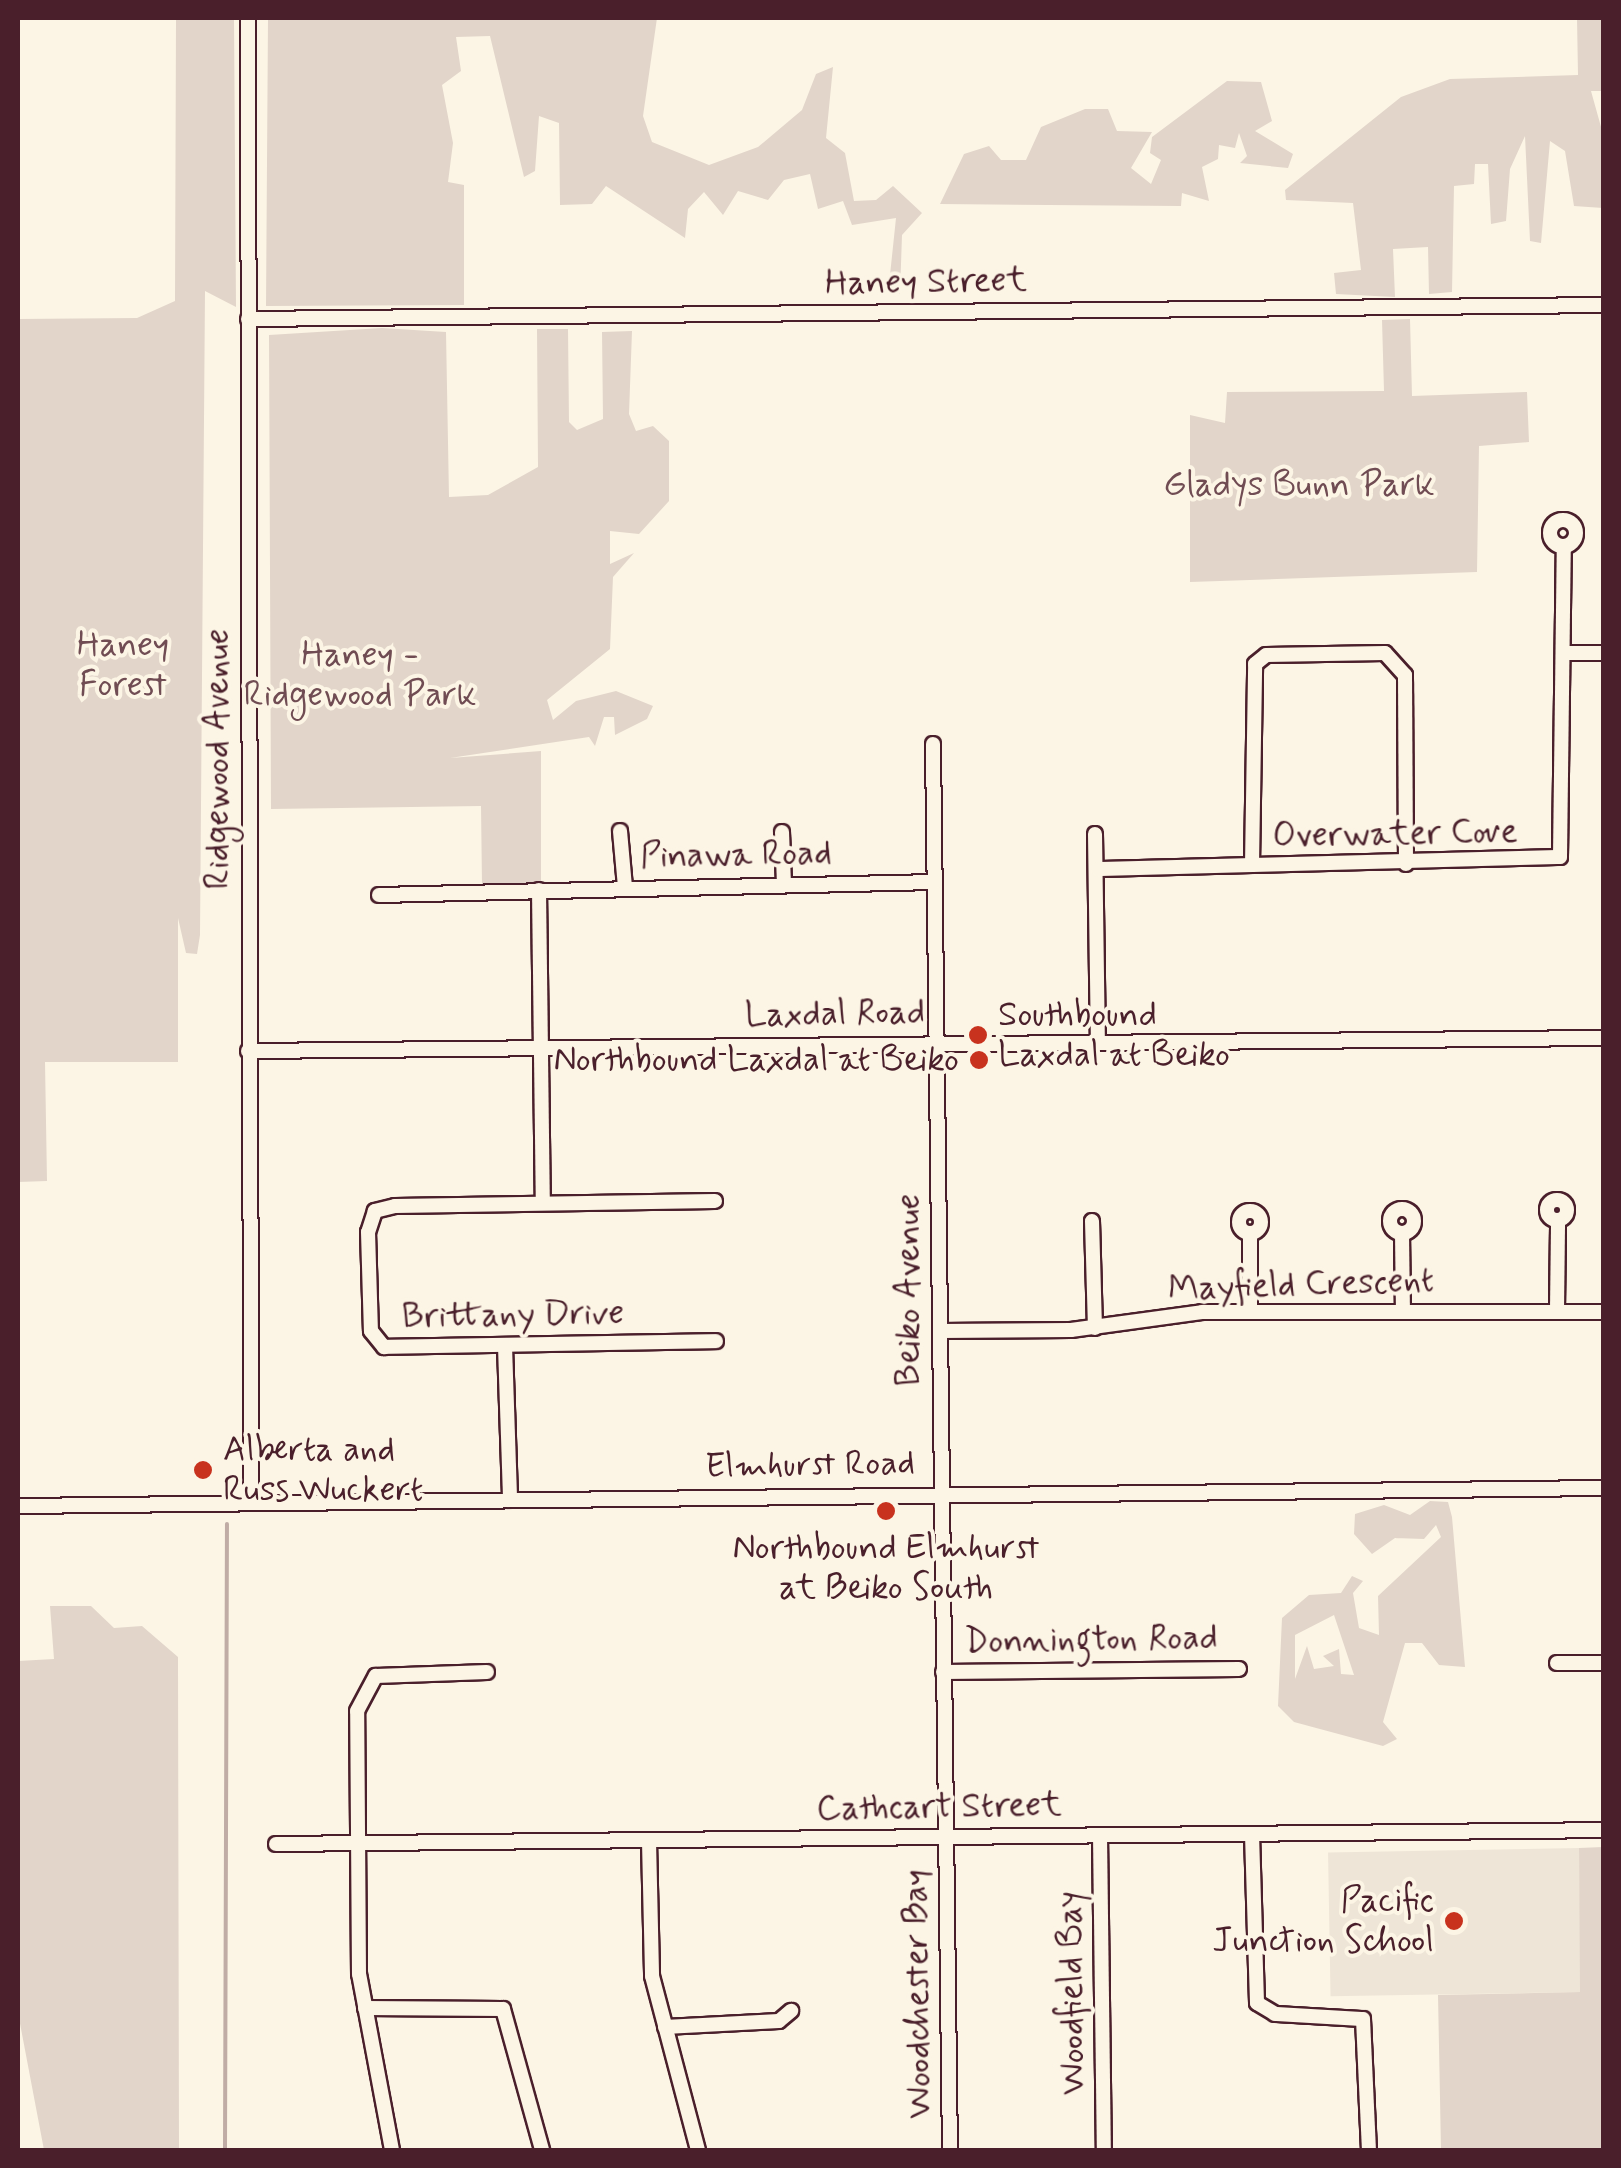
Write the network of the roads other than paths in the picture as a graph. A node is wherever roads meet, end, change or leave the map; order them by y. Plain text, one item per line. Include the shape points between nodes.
1 (248, 18) edge
2 (1604, 305) edge
3 (248, 319) junction
4 (1564, 547) dead end
5 (1564, 653) junction
6 (1604, 653) edge
7 (933, 744) dead end
8 (620, 830) dead end
9 (782, 832) dead end
10 (1096, 834) dead end
11 (1406, 864) junction
12 (1252, 865) junction
13 (1098, 868) junction
14 (934, 882) junction
15 (784, 885) junction
16 (625, 887) junction
17 (539, 890) junction
18 (378, 896) dead end
19 (1604, 1038) edge
20 (1098, 1041) junction
21 (936, 1043) junction
22 (541, 1048) junction
23 (248, 1051) junction
24 (715, 1201) dead end
25 (543, 1202) junction
26 (1092, 1221) dead end
27 (1558, 1221) dead end
28 (1402, 1232) dead end
29 (1250, 1234) dead end
30 (1557, 1308) junction
31 (1403, 1310) junction
32 (1250, 1311) junction
33 (1604, 1312) edge
34 (1095, 1328) junction
35 (940, 1331) junction
36 (716, 1341) dead end
37 (505, 1346) junction
38 (1604, 1488) edge
39 (940, 1493) junction
40 (510, 1500) junction
41 (251, 1502) junction
42 (18, 1506) edge
43 (1557, 1663) dead end
44 (1604, 1663) edge
45 (1240, 1668) dead end
46 (487, 1672) dead end
47 (943, 1672) junction
48 (1604, 1830) edge
49 (1252, 1834) junction
50 (1100, 1835) junction
51 (946, 1836) junction
52 (649, 1841) junction
53 (358, 1842) junction
54 (276, 1844) dead end
55 (365, 2008) junction
56 (791, 2011) dead end
57 (665, 2026) junction
58 (392, 2150) edge
59 (542, 2150) edge
60 (698, 2150) edge
61 (950, 2150) edge
62 (1104, 2150) edge
63 (1369, 2150) edge

1 - 3 street, Ridgewood Avenue
2 - 3 street, Haney Street
3 - 23 street, Ridgewood Avenue
4 - 5 street, Overwater Cove
5 - 6 street
5 - 11 street, Overwater Cove via 1560,856
7 - 14 street, Beiko Avenue
8 - 16 street
9 - 15 street
10 - 13 street
11 - 12 street, Overwater Cove
11 - 12 street via 1405,674 1385,653 1266,655 1255,664
12 - 13 street, Overwater Cove
13 - 20 street
14 - 15 street, Pinawa Road
14 - 21 street, Beiko Avenue
15 - 16 street, Pinawa Road
16 - 17 street, Pinawa Road
17 - 18 street, Pinawa Road
17 - 22 street
19 - 20 street, Laxdal Road
20 - 21 street, Laxdal Road
21 - 22 street, Laxdal Road
21 - 35 street, Beiko Avenue
22 - 23 street, Laxdal Road
22 - 25 street
23 - 41 street, Ridgewood Avenue
24 - 25 street, Brittany Drive
25 - 37 street, Brittany Drive via 395,1206 370,1218 376,1342
26 - 34 street
27 - 30 street
28 - 31 street
29 - 32 street
30 - 31 street, Mayfield Crescent
30 - 33 street, Mayfield Crescent
31 - 32 street, Mayfield Crescent
32 - 34 street, Mayfield Crescent
34 - 35 street, Mayfield Crescent
35 - 39 street, Beiko Avenue
36 - 37 street, Brittany Drive
37 - 40 street
38 - 39 street, Elmhurst Road
39 - 40 street, Elmhurst Road
39 - 47 street, Beiko Avenue
40 - 41 street, Elmhurst Road
41 - 42 street, Elmhurst Road
43 - 44 street
45 - 47 street, Donnington Road
46 - 53 street via 396,1672 361,1691
47 - 51 street, Beiko Avenue
48 - 49 street, Cathcart Street
49 - 50 street, Cathcart Street
49 - 63 street via 1257,2003 1275,2014 1362,2019
50 - 51 street, Cathcart Street
50 - 62 street, Woodfield Bay
51 - 52 street, Cathcart Street
51 - 61 street, Woodchester Bay
52 - 53 street, Cathcart Street
52 - 57 street via 652,1976
53 - 54 street, Cathcart Street
53 - 55 street
55 - 58 street
55 - 59 street via 503,2008
56 - 57 street via 779,2021
57 - 60 street

